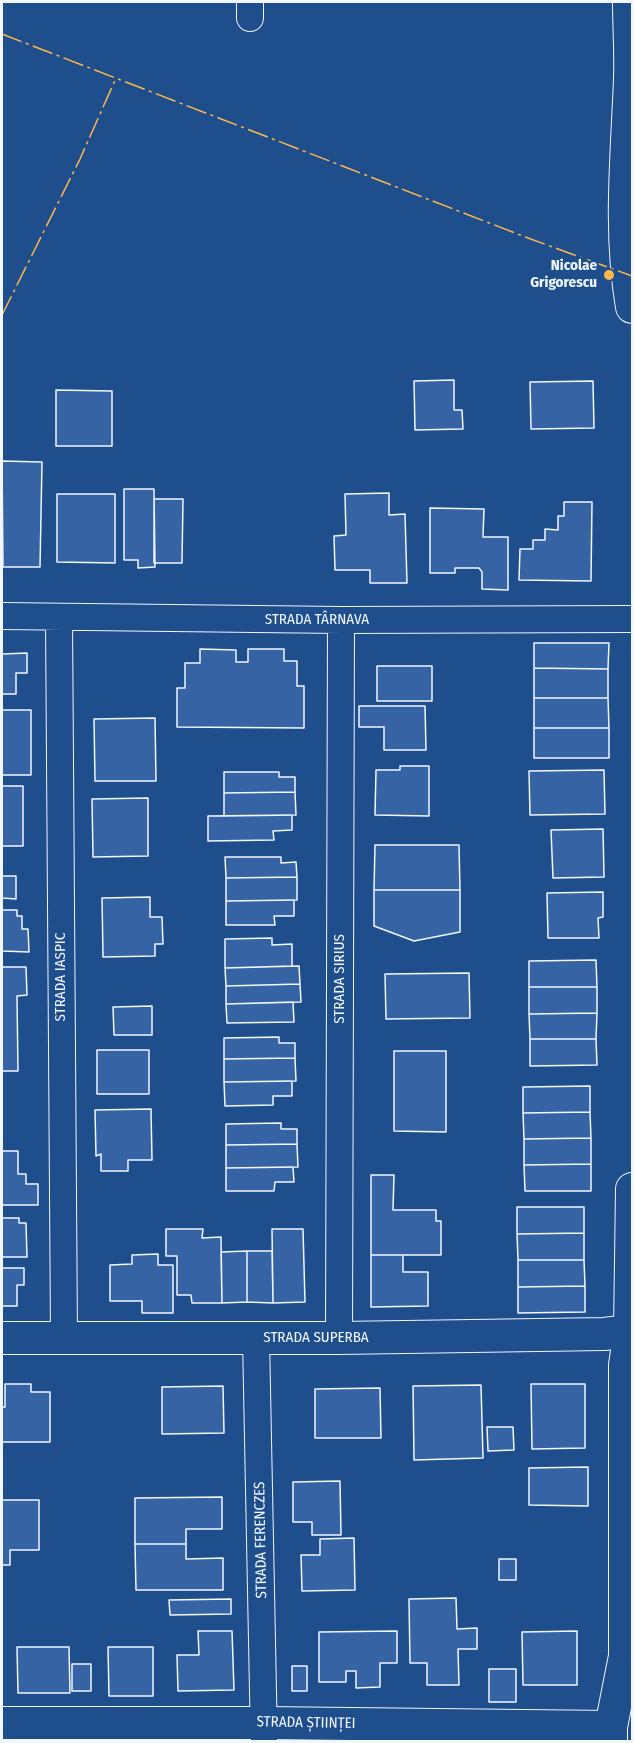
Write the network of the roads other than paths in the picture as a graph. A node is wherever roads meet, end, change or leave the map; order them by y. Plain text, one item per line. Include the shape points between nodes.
1 (629, 2) edge
2 (632, 75) edge
3 (633, 307) edge
4 (2, 616) edge
5 (59, 617) junction
6 (633, 619) edge
7 (341, 620) junction
8 (633, 1189) edge
9 (631, 1331) edge
10 (64, 1337) junction
11 (2, 1338) edge
12 (256, 1338) junction
13 (339, 1338) junction
14 (629, 1656) edge
15 (2, 1723) edge
16 (265, 1732) edge
17 (611, 1734) edge

1 - 2 street
2 - 3 street via 624,211 626,274
4 - 5 street, STRADA TÂRNAVA
5 - 7 street, STRADA TÂRNAVA
5 - 10 street, STRADA IASPIC
6 - 7 street, STRADA TÂRNAVA
7 - 13 street, STRADA SIRIUS
8 - 9 street
9 - 13 street, STRADA SUPERBA
9 - 14 street via 625,1365
10 - 11 street, STRADA SUPERBA
10 - 12 street, STRADA SUPERBA
12 - 13 street, STRADA SUPERBA
12 - 16 street, STRADA FERENCZES
14 - 17 street
15 - 16 street, STRADA ȘTIINȚEI
16 - 17 street, STRADA ȘTIINȚEI

